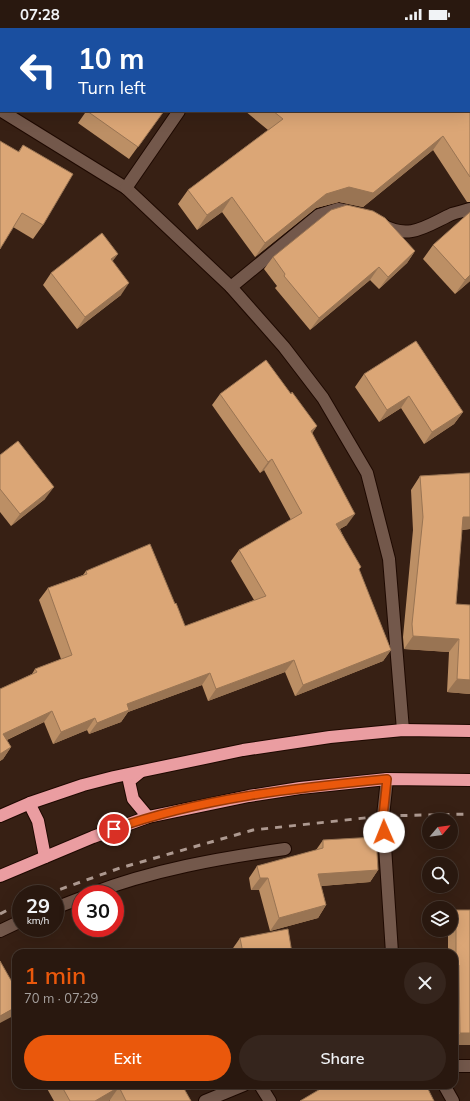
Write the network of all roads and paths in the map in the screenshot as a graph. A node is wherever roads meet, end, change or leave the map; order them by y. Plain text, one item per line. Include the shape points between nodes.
1 (3, 112) edge
2 (178, 112) edge
3 (126, 188) junction
4 (470, 209) edge
5 (353, 212) edge
6 (373, 219) edge
7 (231, 287) junction
8 (403, 730) junction
9 (470, 731) edge
10 (141, 771) junction
11 (387, 779) junction
12 (470, 780) edge
13 (30, 803) junction
14 (0, 816) edge
15 (148, 817) junction
16 (285, 849) dead end
17 (45, 857) junction
18 (0, 876) edge
19 (112, 885) edge
20 (12, 925) edge
21 (0, 931) edge
22 (392, 949) edge
23 (458, 1066) edge
24 (470, 1066) edge
25 (234, 1089) edge
26 (262, 1089) edge
27 (446, 1089) edge
28 (205, 1101) edge
29 (270, 1101) edge
30 (453, 1101) edge

1 - 3 street
2 - 3 street
3 - 7 street
4 - 6 street via 453,214 421,230 405,232 390,229
5 - 7 street via 338,209 319,215
7 - 8 street via 284,347 323,398 367,473 389,559
8 - 9 highway
8 - 10 highway via 330,737 243,750
10 - 13 highway via 114,776
10 - 15 highway via 129,781 133,799
11 - 12 highway
11 - 15 highway via 249,796
11 - 22 street via 383,816
13 - 14 highway
13 - 17 highway via 38,821
15 - 17 highway
16 - 19 street via 230,856
17 - 18 highway
20 - 21 street
23 - 24 street
25 - 28 street
26 - 29 street
27 - 30 street

